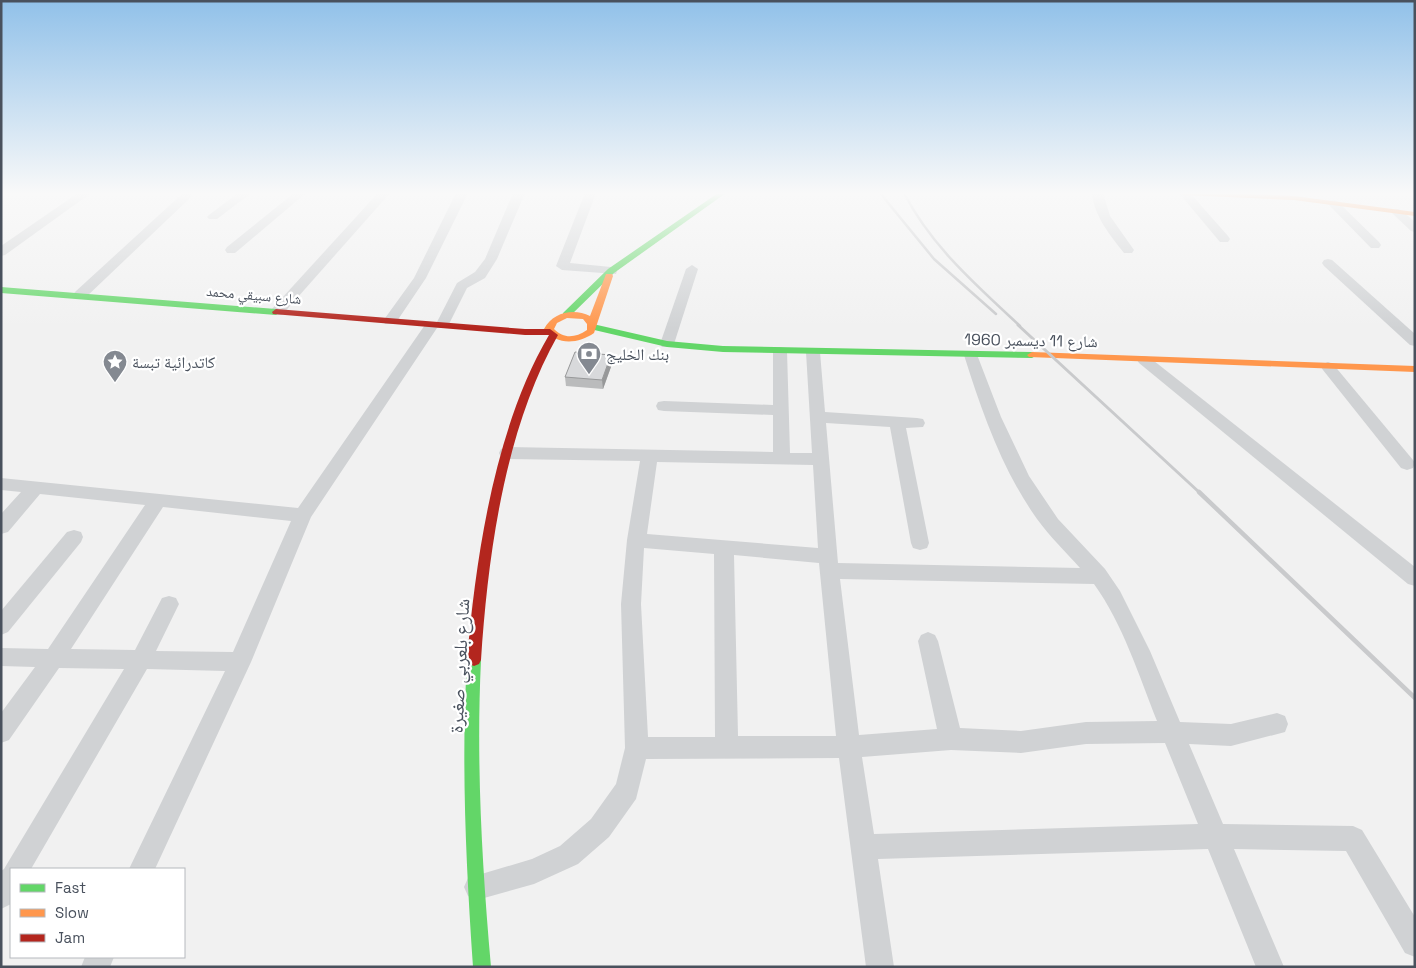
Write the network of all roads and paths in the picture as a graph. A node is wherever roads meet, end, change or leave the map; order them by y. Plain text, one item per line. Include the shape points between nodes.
1 (20, 238) edge
2 (141, 238) edge
3 (245, 238) edge
4 (343, 238) edge
5 (440, 238) edge
6 (500, 238) edge
7 (573, 238) edge
8 (658, 238) edge
9 (1118, 238) edge
10 (1368, 238) edge
11 (1375, 245) dead end
12 (231, 250) dead end
13 (1128, 250) dead end
14 (1, 252) edge
15 (1328, 263) dead end
16 (692, 269) dead end
17 (611, 271) junction
18 (1, 290) edge
19 (80, 295) junction
20 (277, 312) junction
21 (563, 316) junction
22 (390, 321) junction
23 (437, 325) junction
24 (592, 326) junction
25 (503, 330) junction
26 (551, 334) junction
27 (574, 339) junction
28 (646, 340) junction
29 (1415, 342) edge
30 (667, 344) junction
31 (780, 351) junction
32 (813, 352) junction
33 (971, 356) junction
34 (1144, 360) junction
35 (1328, 367) junction
36 (1415, 369) edge
37 (533, 374) junction
38 (664, 406) dead end
39 (781, 410) junction
40 (817, 417) junction
41 (897, 421) junction
42 (917, 423) dead end
43 (507, 453) junction
44 (650, 455) junction
45 (782, 458) junction
46 (820, 459) junction
47 (1407, 464) dead end
48 (1, 484) edge
49 (36, 487) junction
50 (158, 500) junction
51 (303, 515) junction
52 (1, 528) edge
53 (74, 537) dead end
54 (636, 540) junction
55 (920, 543) dead end
56 (724, 547) junction
57 (829, 563) junction
58 (1100, 576) junction
59 (1415, 578) edge
60 (169, 604) dead end
61 (1, 626) edge
62 (928, 641) dead end
63 (1, 657) edge
64 (54, 658) junction
65 (141, 660) junction
66 (240, 662) junction
67 (1277, 724) dead end
68 (1, 732) edge
69 (1172, 732) junction
70 (951, 739) junction
71 (638, 748) junction
72 (727, 748) junction
73 (849, 748) junction
74 (1216, 836) junction
75 (863, 847) junction
76 (18, 868) edge
77 (142, 868) edge
78 (10, 881) edge
79 (477, 887) junction
80 (1, 896) edge
81 (1415, 943) edge
82 (482, 967) edge
83 (880, 967) edge
84 (1270, 967) edge

1 - 14 street
2 - 19 street
3 - 12 street
4 - 20 street
5 - 22 street via 420,278
6 - 23 street via 491,259 480,274 462,286
7 - 17 street via 562,266
8 - 17 main road
9 - 13 street
10 - 11 street
15 - 29 street
16 - 30 street
17 - 21 main road
17 - 24 main road
18 - 19 main road, شارع سبيقي محمد
19 - 20 main road, شارع سبيقي محمد
20 - 22 main road, شارع سبيقي محمد
21 - 24 main road, شارع 11 ديسمبر 1960 via 586,317
21 - 25 main road, شارع سبيقي محمد
21 - 26 main road, شارع بلعربي صغيرة via 550,325
22 - 23 main road, شارع سبيقي محمد
23 - 25 main road, شارع سبيقي محمد
23 - 51 street
24 - 27 main road, شارع بلعربي صغيرة via 588,334
24 - 28 main road, شارع 11 ديسمبر 1960
25 - 26 main road, شارع سبيقي محمد
26 - 27 main road, شارع سبيقي محمد
26 - 37 main road, شارع بلعربي صغيرة
27 - 28 main road, شارع 11 ديسمبر 1960
27 - 37 main road, شارع بلعربي صغيرة
28 - 30 main road, شارع 11 ديسمبر 1960
30 - 31 main road, شارع 11 ديسمبر 1960
31 - 32 main road, شارع 11 ديسمبر 1960
31 - 39 street
32 - 33 main road, شارع 11 ديسمبر 1960
32 - 40 street
33 - 34 main road, شارع 11 ديسمبر 1960
33 - 58 street via 987,406 1024,482 1060,536
34 - 35 main road, شارع 11 ديسمبر 1960
34 - 59 street
35 - 36 main road, شارع 11 ديسمبر 1960
35 - 47 street
37 - 43 main road, شارع بلعربي صغيرة
38 - 39 street
39 - 45 street
40 - 41 street
40 - 46 street
41 - 42 street
41 - 55 street
43 - 44 street
43 - 79 main road, شارع بلعربي صغيرة via 481,582 474,667 471,784
44 - 45 street
44 - 54 street
45 - 46 street
46 - 57 street
48 - 49 street
49 - 50 street
49 - 52 street
50 - 51 street
50 - 64 street
51 - 66 street
53 - 61 street
54 - 56 street
54 - 71 street via 632,604
56 - 57 street
56 - 72 street
57 - 58 street
57 - 73 street
58 - 69 street via 1138,649
60 - 65 street
62 - 70 street
63 - 64 street
64 - 65 street
64 - 68 street
65 - 66 street
65 - 76 street
66 - 77 street
67 - 69 street via 1231,735
69 - 70 street via 1086,733 1020,742
69 - 74 street
70 - 73 street
71 - 72 street
71 - 79 street via 627,790 600,828 570,855 534,871
72 - 73 street
73 - 75 street
74 - 75 street
74 - 81 street via 1353,839
74 - 84 street
75 - 83 street
78 - 80 street
79 - 82 main road, شارع بلعربي صغيرة

